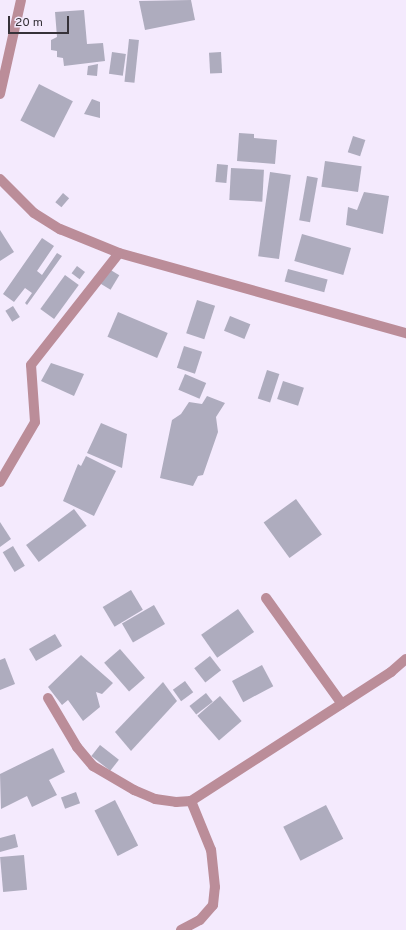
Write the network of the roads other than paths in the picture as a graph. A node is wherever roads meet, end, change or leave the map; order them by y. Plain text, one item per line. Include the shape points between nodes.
1 (21, 0) edge
2 (0, 94) edge
3 (0, 179) edge
4 (119, 253) junction
5 (406, 333) edge
6 (0, 482) edge
7 (266, 598) dead end
8 (406, 659) edge
9 (48, 698) dead end
10 (342, 704) junction
11 (191, 801) junction
12 (181, 930) edge

1 - 2 street
3 - 4 street via 34,213 60,229
4 - 5 street
4 - 6 street via 31,365 35,422
7 - 10 street
8 - 10 street
9 - 11 street via 77,747 93,766 155,799
10 - 11 street
11 - 12 street via 211,850 215,887 213,905 200,920

